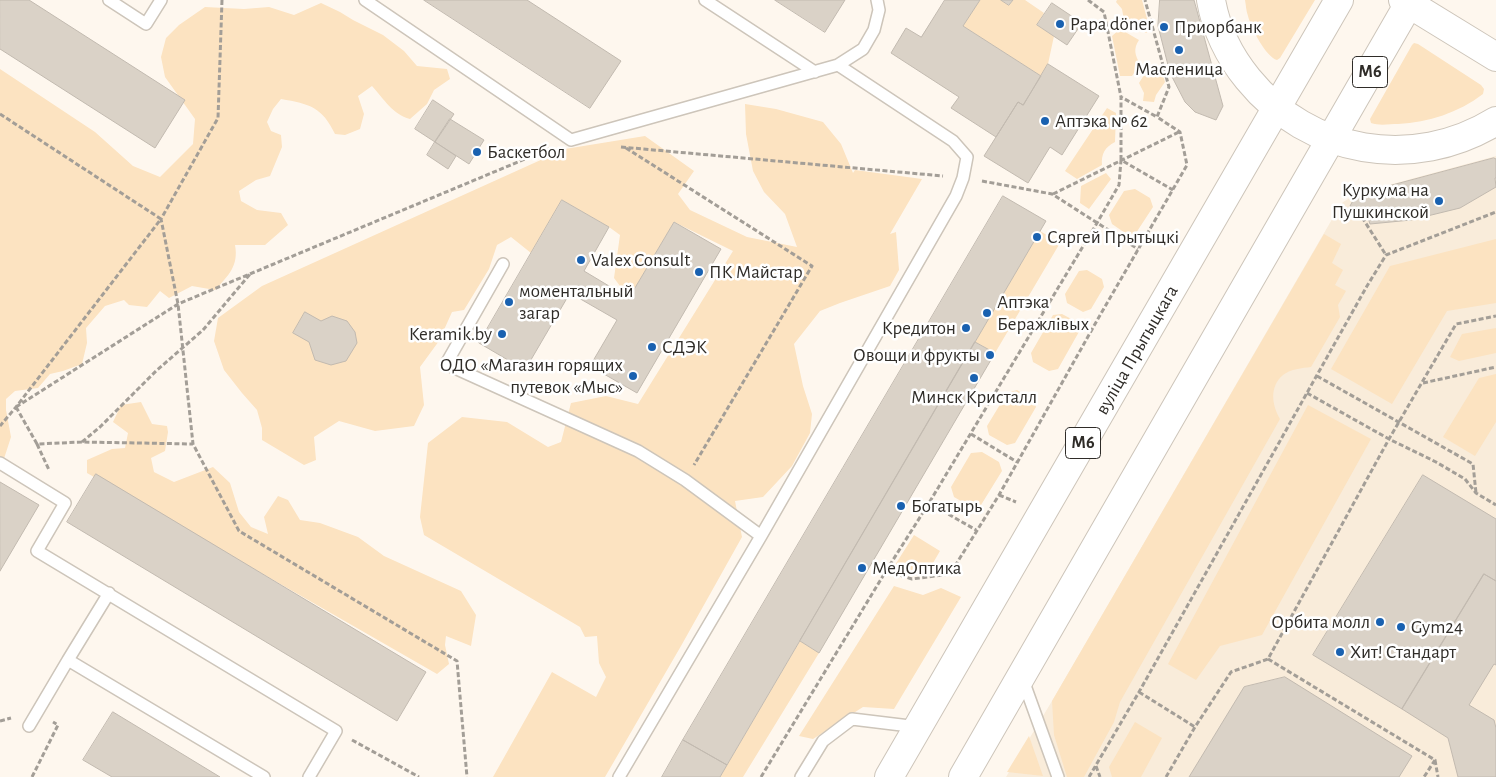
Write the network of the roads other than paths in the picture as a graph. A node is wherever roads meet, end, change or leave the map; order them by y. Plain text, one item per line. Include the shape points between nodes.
1 (109, 0) edge
2 (161, 0) edge
3 (365, 0) edge
4 (705, 0) edge
5 (877, 0) edge
6 (1211, 0) edge
7 (1339, 0) edge
8 (1408, 1) edge
9 (1496, 57) edge
10 (838, 65) junction
11 (815, 72) junction
12 (1277, 108) junction
13 (1496, 121) edge
14 (1331, 139) junction
15 (503, 264) dead end
16 (0, 463) edge
17 (761, 536) junction
18 (108, 593) junction
19 (68, 660) junction
20 (1022, 675) junction
21 (29, 726) dead end
22 (918, 727) junction
23 (264, 777) edge
24 (309, 777) edge
25 (619, 777) edge
26 (801, 777) edge
27 (888, 777) edge
28 (963, 777) edge
29 (1058, 777) edge

1 - 2 lane via 146,24
3 - 11 lane via 571,140
4 - 11 lane
5 - 10 lane via 880,10 864,50
6 - 12 main road via 1233,58 1251,83
7 - 12 main road, вуліца Прытыцкага / М6
8 - 9 main road
8 - 14 main road, М6
10 - 11 lane
10 - 17 lane via 953,141 967,157 956,196
12 - 14 main road via 1301,125
12 - 22 main road, вуліца Прытыцкага / М6
13 - 14 main road via 1452,142 1418,149 1380,150
14 - 20 main road, М6
15 - 17 lane via 446,364 638,451 685,480
16 - 18 lane via 65,503 37,551
17 - 25 lane
18 - 19 lane
18 - 24 lane via 336,731
19 - 21 lane
19 - 23 lane
20 - 28 main road, М6
20 - 29 lane
22 - 26 lane via 852,719 823,741
22 - 27 main road, вуліца Прытыцкага / М6

